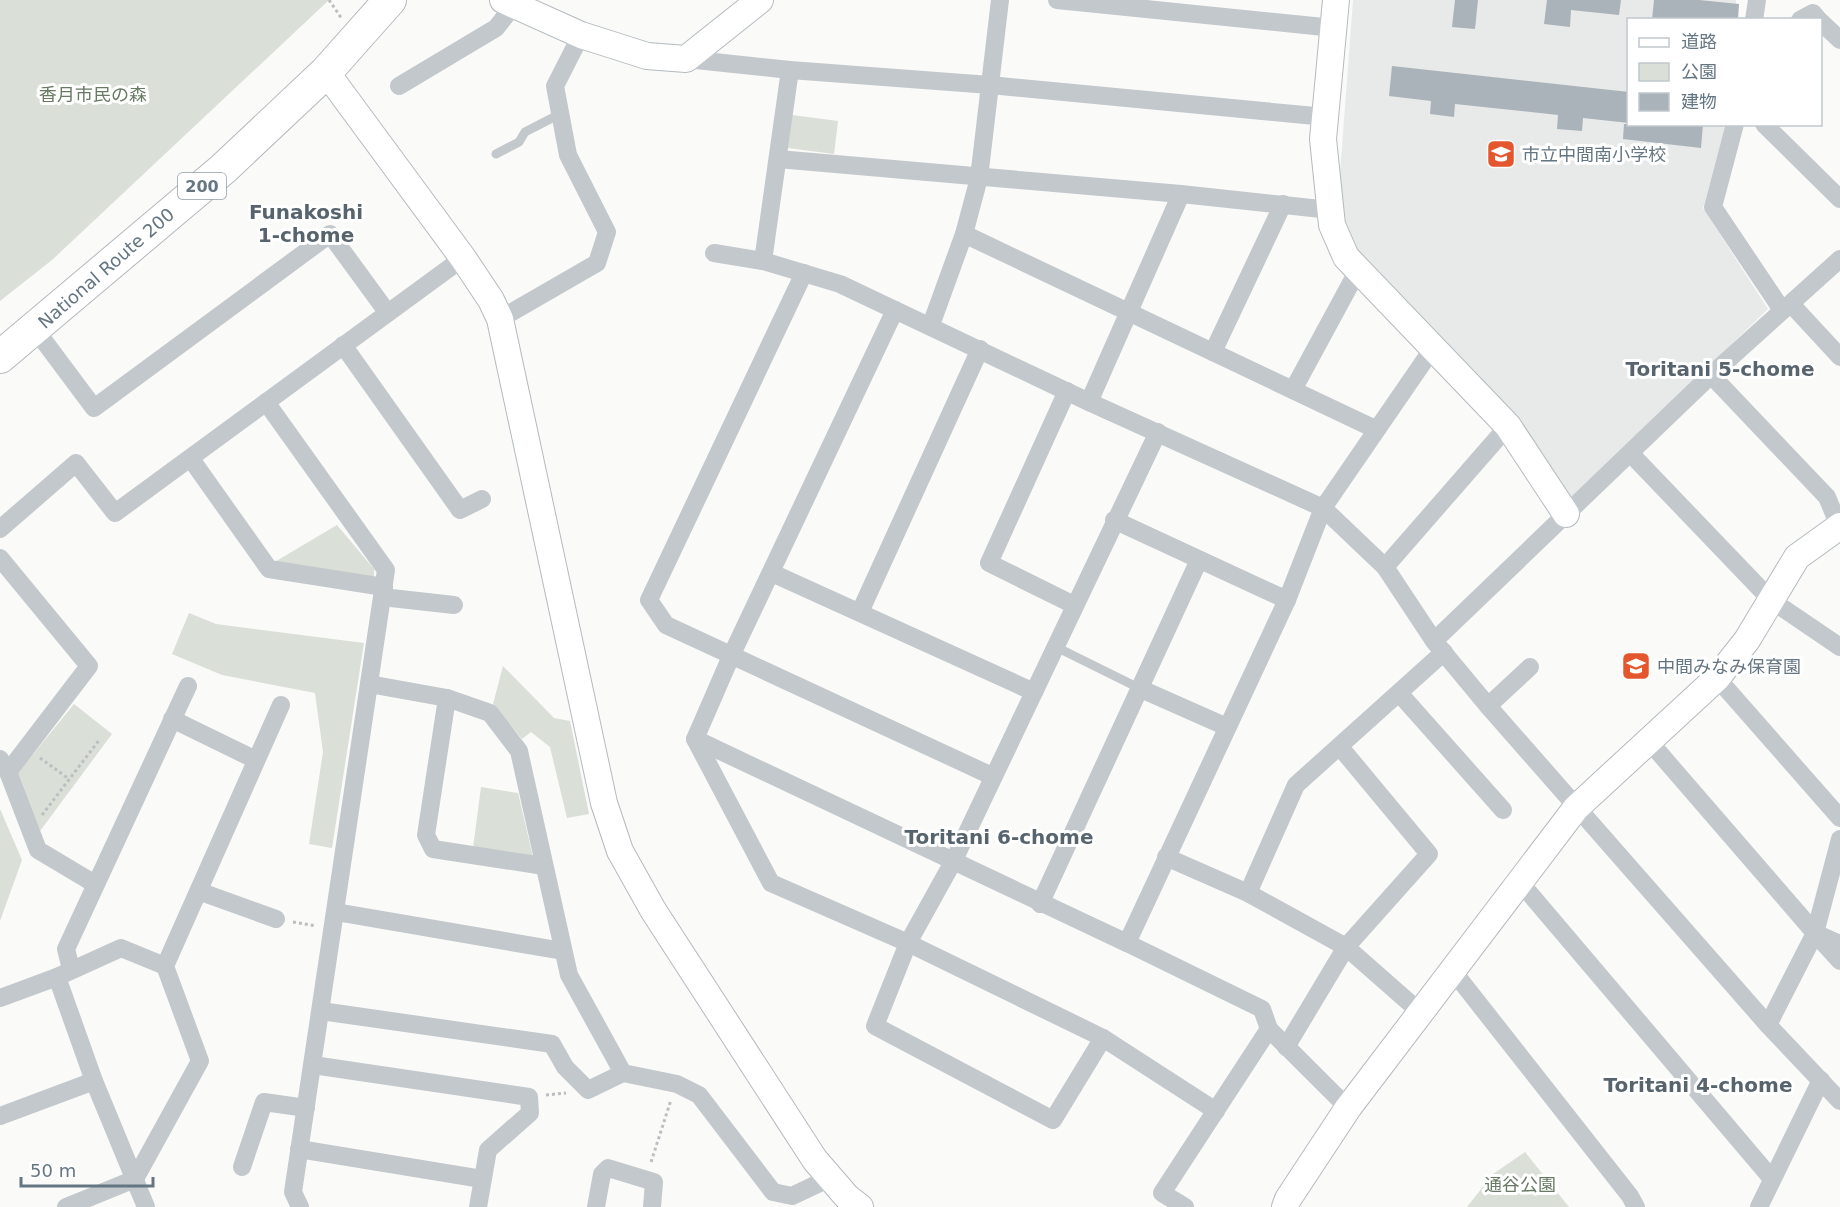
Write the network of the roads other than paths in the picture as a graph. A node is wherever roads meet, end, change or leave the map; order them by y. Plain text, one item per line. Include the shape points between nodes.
1 (390, 0) edge
2 (760, 0) edge
3 (1000, 0) edge
4 (1057, 0) edge
5 (1336, 0) edge
6 (1758, 0) edge
7 (512, 2) edge
8 (1754, 18) edge
9 (1804, 18) edge
10 (1818, 18) edge
11 (1822, 22) edge
12 (1334, 28) junction
13 (581, 35) junction
14 (1840, 40) edge
15 (686, 59) junction
16 (790, 70) junction
17 (326, 72) junction
18 (990, 85) junction
19 (399, 86) dead end
20 (560, 114) junction
21 (1326, 117) junction
22 (1734, 126) edge
23 (1766, 126) edge
24 (496, 154) dead end
25 (778, 159) junction
26 (979, 178) junction
27 (1181, 194) junction
28 (1840, 199) edge
29 (1283, 204) junction
30 (1330, 210) junction
31 (964, 234) junction
32 (714, 253) dead end
33 (463, 258) junction
34 (1840, 259) edge
35 (763, 261) junction
36 (1358, 270) junction
37 (804, 273) junction
38 (1786, 307) junction
39 (895, 310) junction
40 (387, 312) junction
41 (1130, 312) junction
42 (500, 319) junction
43 (931, 325) junction
44 (35, 329) junction
45 (343, 345) junction
46 (1433, 348) junction
47 (980, 349) junction
48 (1213, 352) junction
49 (0, 357) edge
50 (1840, 357) edge
51 (1711, 375) junction
52 (1293, 390) junction
53 (1066, 391) junction
54 (266, 402) junction
55 (1089, 402) junction
56 (1508, 426) junction
57 (1375, 429) junction
58 (1158, 432) junction
59 (1631, 454) junction
60 (191, 459) junction
61 (482, 499) dead end
62 (1323, 508) junction
63 (1566, 514) junction
64 (1114, 520) junction
65 (1839, 526) edge
66 (0, 529) edge
67 (0, 558) edge
68 (1199, 560) junction
69 (1385, 567) junction
70 (772, 573) junction
71 (383, 592) junction
72 (1287, 600) junction
73 (1771, 600) junction
74 (454, 605) dead end
75 (1074, 605) junction
76 (860, 612) junction
77 (1054, 646) junction
78 (1439, 646) junction
79 (1840, 647) edge
80 (732, 654) junction
81 (1530, 667) dead end
82 (1717, 678) junction
83 (369, 684) junction
84 (188, 686) dead end
85 (1141, 688) junction
86 (1034, 692) junction
87 (1399, 693) junction
88 (447, 698) junction
89 (281, 705) dead end
90 (1488, 706) junction
91 (172, 719) junction
92 (1227, 727) junction
93 (695, 739) junction
94 (1648, 740) junction
95 (1340, 747) junction
96 (256, 760) junction
97 (4, 766) edge
98 (992, 776) junction
99 (1576, 808) junction
100 (1503, 810) dead end
101 (1840, 818) edge
102 (1839, 843) edge
103 (1166, 857) junction
104 (954, 860) junction
105 (544, 866) junction
106 (1520, 882) junction
107 (95, 884) junction
108 (201, 892) junction
109 (1248, 893) junction
110 (1040, 904) junction
111 (276, 919) road end
112 (334, 920) junction
113 (1815, 933) junction
114 (908, 943) junction
115 (1127, 943) junction
116 (1840, 944) edge
117 (1347, 948) junction
118 (563, 951) junction
119 (1840, 961) edge
120 (165, 966) junction
121 (1453, 971) junction
122 (64, 973) junction
123 (0, 998) edge
124 (321, 1011) junction
125 (1420, 1012) junction
126 (1768, 1025) junction
127 (1269, 1029) junction
128 (1103, 1038) junction
129 (1286, 1047) junction
130 (313, 1065) junction
131 (623, 1073) junction
132 (1821, 1080) junction
133 (94, 1081) junction
134 (1840, 1101) edge
135 (306, 1108) junction
136 (1348, 1108) junction
137 (1216, 1112) junction
138 (0, 1116) edge
139 (299, 1149) junction
140 (242, 1167) dead end
141 (830, 1178) junction
142 (135, 1179) junction
143 (482, 1179) junction
144 (1772, 1179) junction
145 (66, 1207) edge
146 (146, 1207) edge
147 (300, 1207) edge
148 (478, 1207) edge
149 (596, 1207) edge
150 (652, 1207) edge
151 (860, 1207) edge
152 (1185, 1207) edge
153 (1285, 1207) edge
154 (1636, 1207) edge
155 (1759, 1207) edge

1 - 17 highway, National Route 200 / 200
2 - 15 street
3 - 18 street
4 - 12 street
5 - 12 street
6 - 8 street
7 - 13 street
7 - 19 street via 496,28
9 - 10 street via 1813,13
11 - 14 street
12 - 21 street
13 - 15 street via 646,56
13 - 20 street via 555,86
15 - 16 street
16 - 18 street
16 - 25 street
17 - 33 street
17 - 44 highway, National Route 200 / 200 via 223,169
18 - 21 street
18 - 26 street
20 - 24 lane via 525,132 519,142
20 - 42 street via 568,155 607,231 597,263
21 - 30 street via 1323,139
22 - 38 street via 1713,207
23 - 28 street
25 - 26 street
25 - 35 street
26 - 27 street
26 - 31 street
27 - 29 street
27 - 41 street
29 - 30 street
29 - 48 street
30 - 36 street via 1346,257
31 - 41 street
31 - 43 street
32 - 35 street
33 - 40 street
33 - 42 street
34 - 38 street
35 - 37 street
36 - 46 street
36 - 52 street
37 - 39 street via 840,284
37 - 80 street via 649,600 666,625
38 - 50 street
38 - 51 street
39 - 43 street
39 - 70 street
40 - 44 street via 330,234 94,408
40 - 45 street
41 - 48 street
41 - 55 street
42 - 141 street via 604,803 620,851 659,920
43 - 47 street
44 - 49 highway, National Route 200 / 200
45 - 54 street
45 - 61 street via 460,510
46 - 56 street
46 - 57 street
47 - 53 street
47 - 76 street
48 - 52 street
51 - 59 street
51 - 65 street via 1827,497
52 - 57 street
53 - 55 street
53 - 75 street via 989,563
54 - 60 street
54 - 71 street via 387,570
55 - 58 street
56 - 63 street
56 - 69 street
57 - 62 street
58 - 62 street
58 - 64 street
59 - 63 street
59 - 73 street
60 - 66 street via 115,513 76,463
60 - 71 street via 269,569
62 - 69 street
62 - 72 street
63 - 78 street
64 - 68 street
64 - 75 street
65 - 73 street via 1797,557
67 - 97 street via 89,666
68 - 72 street
68 - 85 street
69 - 78 street
70 - 76 street
70 - 80 street
71 - 74 street
71 - 83 street
72 - 92 street
73 - 79 street
73 - 82 street via 1747,640
75 - 77 street
76 - 86 street
77 - 85 lane
77 - 86 street
78 - 87 street
78 - 90 street
80 - 93 street
80 - 98 street
81 - 90 street
82 - 94 street
82 - 101 street
83 - 88 street
83 - 112 street
84 - 91 street
85 - 92 street
85 - 110 street
86 - 98 street
87 - 95 street
87 - 100 street
88 - 105 street via 490,713 519,751
88 - 105 street via 426,835 433,849
89 - 96 street
90 - 99 street
91 - 96 street
91 - 107 street
92 - 103 street
93 - 104 street
93 - 114 street via 771,883
94 - 99 street
94 - 113 street
95 - 109 street via 1296,785
95 - 117 street via 1429,855
96 - 108 street
97 - 107 street via 38,850
98 - 104 street
99 - 106 street
99 - 126 street
102 - 113 street
103 - 109 street
103 - 115 street
104 - 110 street
104 - 114 street
105 - 118 street
106 - 121 street
106 - 144 street
107 - 122 street via 66,949
108 - 111 street
108 - 120 street
109 - 117 street
110 - 115 street
112 - 118 street
112 - 124 street
113 - 116 street
113 - 119 street
113 - 126 street
114 - 128 street
114 - 128 street via 875,1026 1053,1120
115 - 127 street via 1262,1009
117 - 125 street
117 - 129 street
118 - 131 street via 569,975
120 - 122 street via 122,948
120 - 142 street via 200,1062
121 - 125 street
121 - 154 street
122 - 123 street
122 - 133 street
124 - 130 street
124 - 131 street via 552,1044 565,1066 588,1090
125 - 136 street
126 - 132 street
127 - 129 street
127 - 137 street
128 - 137 street
129 - 136 street
130 - 135 street
130 - 143 street via 529,1097 530,1113 488,1150
131 - 141 street via 677,1084 699,1095 773,1192 792,1196
132 - 134 street
132 - 144 street
133 - 138 street
133 - 142 street
135 - 139 street
135 - 140 street via 264,1102
136 - 153 street
137 - 152 street via 1162,1193
139 - 143 street
139 - 147 street via 292,1192
141 - 151 street
142 - 145 street
142 - 146 street
143 - 148 street
144 - 155 street
149 - 150 street via 602,1174 608,1168 654,1182

